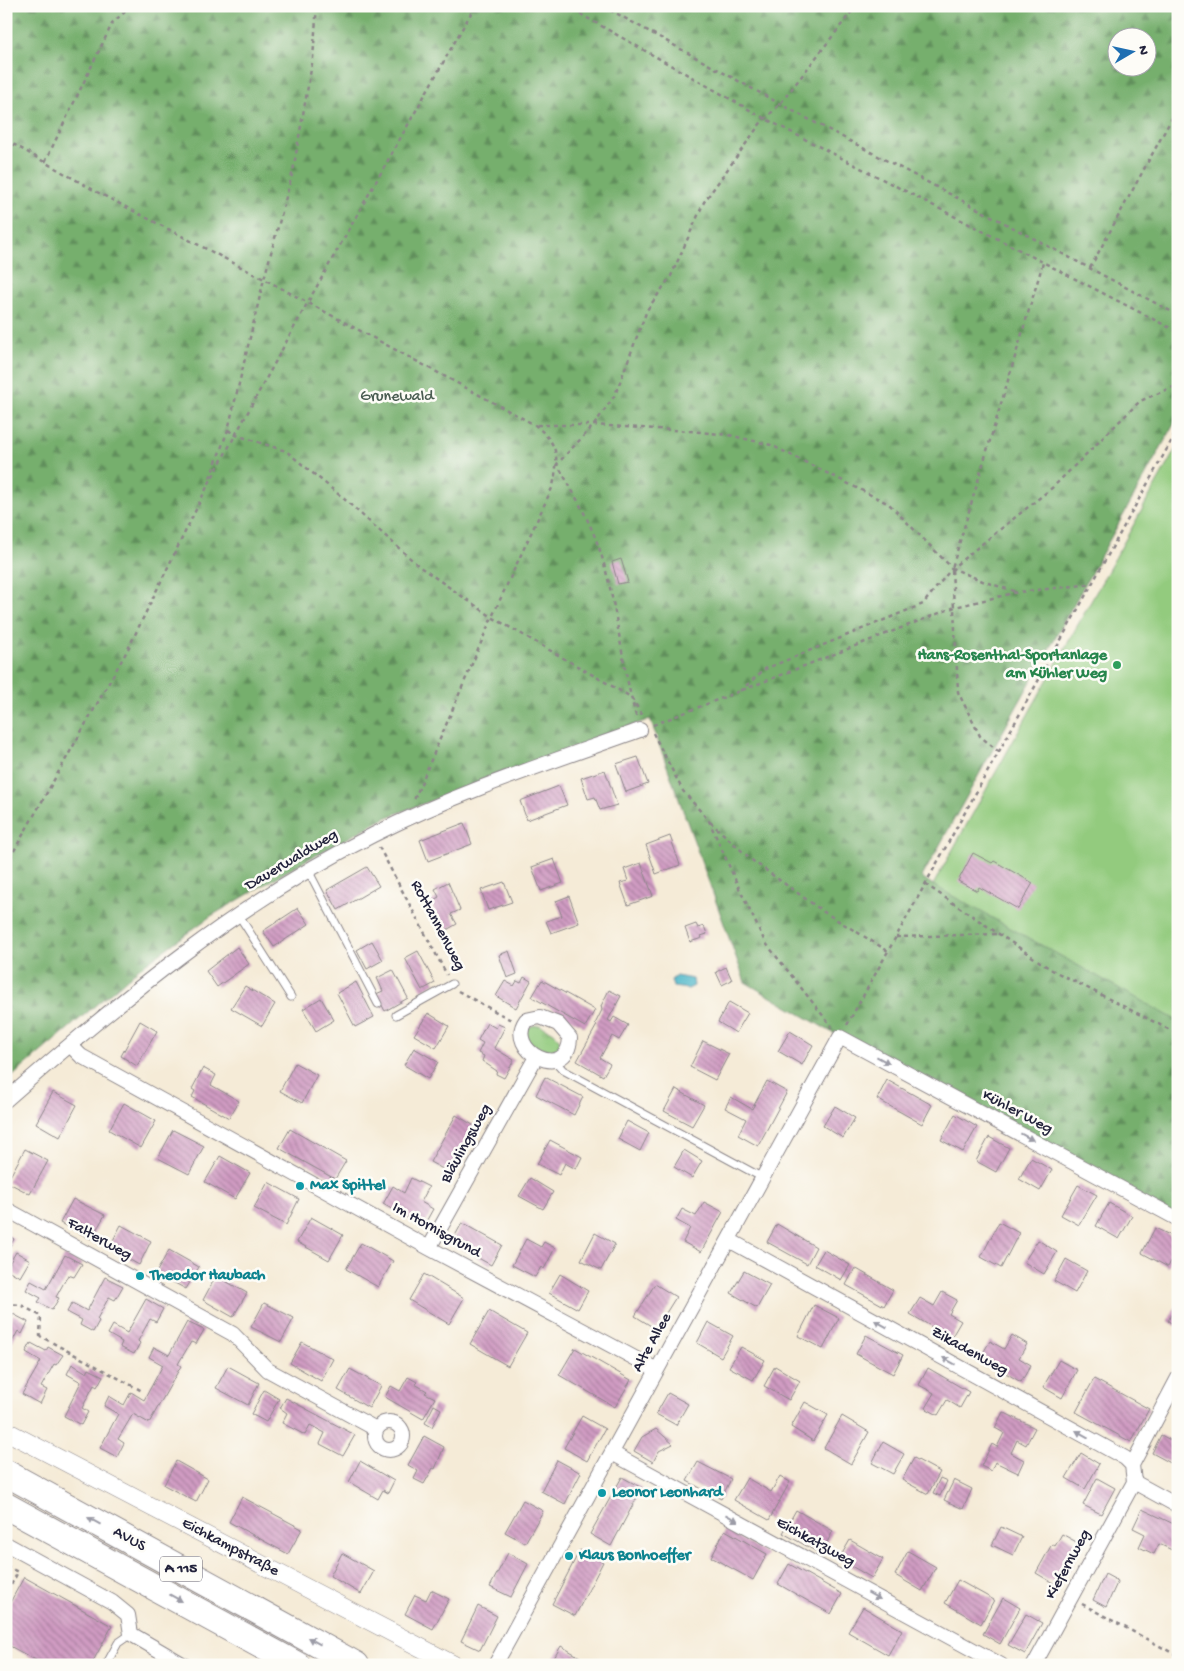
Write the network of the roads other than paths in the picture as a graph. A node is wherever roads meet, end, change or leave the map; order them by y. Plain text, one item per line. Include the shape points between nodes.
1 (645, 729) road end
2 (308, 870) junction
3 (238, 914) junction
4 (452, 984) road end
5 (291, 997) dead end
6 (378, 1004) dead end
7 (396, 1015) dead end
8 (840, 1037) joint
9 (70, 1045) junction
10 (536, 1057) junction
11 (555, 1061) junction
12 (6, 1100) edge
13 (763, 1178) junction
14 (6, 1209) edge
15 (1178, 1219) edge
16 (729, 1240) junction
17 (429, 1248) junction
18 (657, 1370) junction
19 (1178, 1378) edge
20 (376, 1429) dead end
21 (6, 1430) edge
22 (612, 1453) junction
23 (1132, 1464) junction
24 (6, 1473) edge
25 (1134, 1482) junction
26 (6, 1506) edge
27 (1178, 1506) edge
28 (6, 1544) edge
29 (131, 1634) junction
30 (106, 1665) edge
31 (184, 1665) edge
32 (297, 1665) edge
33 (356, 1665) edge
34 (454, 1665) edge
35 (495, 1665) edge
36 (1001, 1665) edge
37 (1034, 1665) edge

1 - 2 street, Dauerwaldweg via 480,788 406,819
2 - 3 street, Dauerwaldweg
2 - 6 lane
3 - 5 lane
3 - 9 street, Dauerwaldweg via 151,978
4 - 7 lane
8 - 13 street, Alte Allee
8 -> 15 street, Kühler Weg
9 - 12 street, Dauerwaldweg
9 - 17 street, Im Hornisgrund via 81,1056
10 - 11 street
10 - 11 street via 521,1038 522,1025 526,1020 540,1016 558,1024 570,1038 569,1049
10 - 17 street, Bläulingsweg
11 - 13 lane via 564,1070
13 - 16 street, Alte Allee
14 - 20 street, Falterweg via 233,1334 268,1370
16 - 18 street, Alte Allee
23 -> 16 street, Zikadenweg
17 - 18 street, Im Hornisgrund
18 - 22 street, Alte Allee
19 - 23 street
21 - 34 street, Eichkampstraße
22 - 35 street, Alte Allee
22 -> 36 street, Eichkatzweg
23 - 25 street
33 -> 24 highway, AVUS / A 115
25 - 27 street
25 - 37 street, Kiefernweg
26 -> 32 highway, AVUS / A 115
28 - 29 street via 112,1602 128,1615
29 - 30 lane via 118,1643
29 - 31 street

